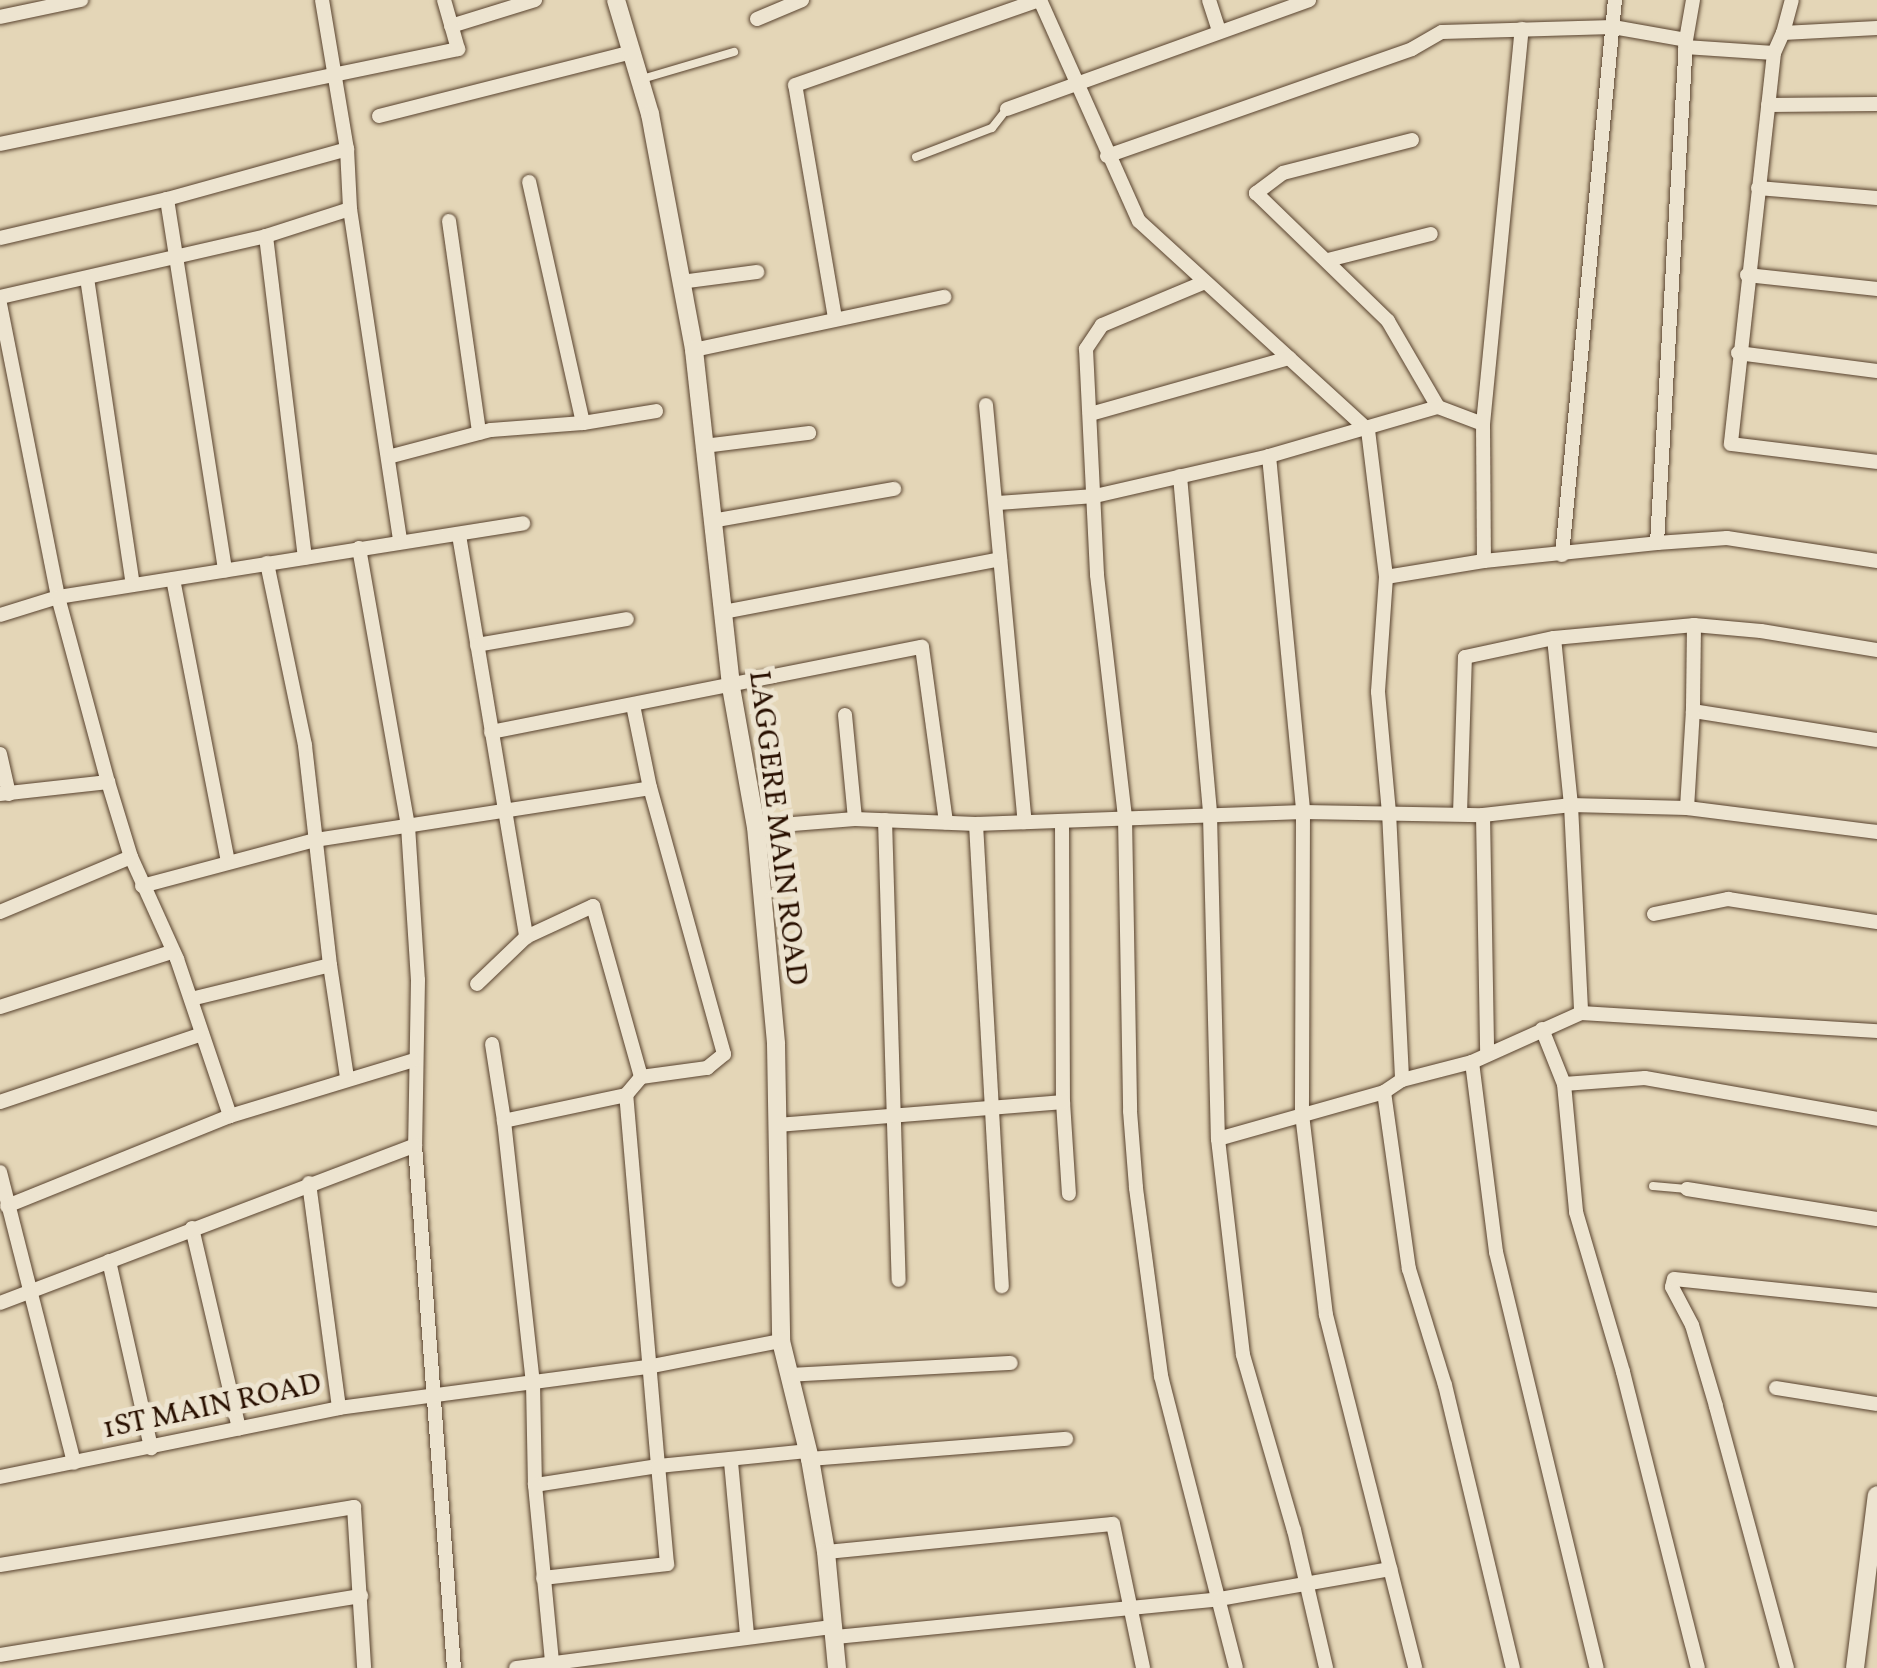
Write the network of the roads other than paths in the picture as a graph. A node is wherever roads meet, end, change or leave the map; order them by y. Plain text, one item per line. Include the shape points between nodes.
1 (81, 0) edge
2 (322, 0) edge
3 (444, 0) edge
4 (535, 0) edge
5 (616, 0) edge
6 (802, 0) edge
7 (1040, 0) edge
8 (1209, 0) edge
9 (1615, 0) edge
10 (1694, 0) edge
11 (1792, 0) edge
12 (1299, 2) edge
13 (0, 18) edge
14 (757, 18) dead end
15 (451, 26) junction
16 (1613, 26) junction
17 (1877, 28) edge
18 (1522, 29) junction
19 (1218, 32) junction
20 (1783, 33) junction
21 (1686, 43) junction
22 (734, 52) dead end
23 (628, 53) junction
24 (1774, 53) junction
25 (335, 74) junction
26 (638, 80) junction
27 (1075, 82) junction
28 (1877, 104) edge
29 (1768, 106) junction
30 (1007, 109) joint
31 (379, 116) dead end
32 (1412, 140) dead end
33 (0, 144) edge
34 (347, 149) junction
35 (1107, 156) junction
36 (916, 157) dead end
37 (529, 182) dead end
38 (1758, 188) junction
39 (1877, 198) edge
40 (167, 199) junction
41 (350, 210) junction
42 (448, 221) dead end
43 (1432, 234) dead end
44 (266, 236) junction
45 (0, 238) edge
46 (179, 254) junction
47 (1328, 260) junction
48 (757, 272) dead end
49 (1747, 276) junction
50 (87, 278) junction
51 (681, 282) junction
52 (1206, 282) junction
53 (1877, 289) edge
54 (944, 297) dead end
55 (0, 300) edge
56 (835, 318) junction
57 (694, 350) junction
58 (1738, 353) junction
59 (1289, 358) junction
60 (1877, 371) edge
61 (986, 405) dead end
62 (1438, 407) junction
63 (656, 411) dead end
64 (1090, 414) junction
65 (583, 423) junction
66 (1483, 424) junction
67 (1368, 430) junction
68 (479, 433) junction
69 (809, 433) dead end
70 (704, 446) junction
71 (1268, 456) junction
72 (388, 457) junction
73 (1877, 462) edge
74 (1180, 476) junction
75 (894, 489) dead end
76 (1095, 496) junction
77 (998, 504) junction
78 (712, 521) junction
79 (523, 523) dead end
80 (458, 535) junction
81 (400, 541) junction
82 (1657, 543) junction
83 (359, 548) junction
84 (1562, 555) junction
85 (305, 558) junction
86 (1000, 559) junction
87 (1484, 560) junction
88 (1877, 561) edge
89 (267, 563) junction
90 (225, 570) junction
91 (173, 578) junction
92 (1386, 578) junction
93 (133, 584) junction
94 (58, 597) junction
95 (723, 612) junction
96 (0, 616) edge
97 (627, 620) dead end
98 (1694, 626) junction
99 (1554, 638) junction
100 (477, 645) junction
101 (1877, 650) edge
102 (730, 687) junction
103 (634, 704) junction
104 (1693, 711) junction
105 (844, 715) dead end
106 (491, 732) junction
107 (1877, 740) edge
108 (0, 754) edge
109 (108, 782) junction
110 (650, 788) junction
111 (5, 794) edge
112 (1571, 805) junction
113 (1687, 808) junction
114 (505, 811) junction
115 (1303, 812) junction
116 (1389, 812) junction
117 (1460, 814) junction
118 (1483, 815) junction
119 (1125, 816) junction
120 (1210, 816) junction
121 (855, 819) junction
122 (884, 820) junction
123 (946, 822) junction
124 (1025, 822) junction
125 (1062, 823) junction
126 (976, 824) junction
127 (408, 826) junction
128 (756, 828) junction
129 (1877, 832) edge
130 (315, 840) junction
131 (130, 857) junction
132 (228, 861) junction
133 (142, 886) junction
134 (0, 912) edge
135 (1654, 914) dead end
136 (1877, 922) edge
137 (526, 937) junction
138 (172, 952) junction
139 (330, 965) junction
140 (478, 984) dead end
141 (190, 999) junction
142 (0, 1007) edge
143 (1581, 1013) junction
144 (1542, 1029) junction
145 (1877, 1031) edge
146 (202, 1034) junction
147 (492, 1044) dead end
148 (1487, 1052) junction
149 (414, 1060) junction
150 (1472, 1062) junction
151 (346, 1077) junction
152 (642, 1077) junction
153 (1402, 1080) junction
154 (1564, 1084) junction
155 (1384, 1092) junction
156 (626, 1094) junction
157 (0, 1102) edge
158 (1063, 1102) junction
159 (994, 1104) junction
160 (894, 1114) junction
161 (1302, 1114) junction
162 (230, 1116) junction
163 (1877, 1119) edge
164 (504, 1121) junction
165 (778, 1126) junction
166 (1218, 1138) junction
167 (415, 1145) junction
168 (0, 1172) edge
169 (310, 1183) junction
170 (1653, 1186) dead end
171 (1686, 1189) joint
172 (1069, 1194) dead end
173 (7, 1206) junction
174 (1877, 1220) edge
175 (192, 1228) junction
176 (109, 1261) junction
177 (899, 1280) dead end
178 (1002, 1286) dead end
179 (29, 1293) junction
180 (1877, 1300) edge
181 (0, 1303) edge
182 (781, 1341) junction
183 (1012, 1363) dead end
184 (647, 1367) junction
185 (788, 1375) junction
186 (533, 1383) junction
187 (1776, 1388) dead end
188 (435, 1392) junction
189 (1877, 1404) edge
190 (339, 1408) junction
191 (239, 1430) junction
192 (1066, 1439) dead end
193 (151, 1448) junction
194 (809, 1455) junction
195 (732, 1462) junction
196 (74, 1464) junction
197 (658, 1466) junction
198 (0, 1477) edge
199 (535, 1485) junction
200 (1877, 1495) edge
201 (826, 1552) junction
202 (0, 1565) edge
203 (1390, 1569) junction
204 (542, 1578) junction
205 (1306, 1584) junction
206 (361, 1596) junction
207 (1220, 1600) junction
208 (1131, 1610) junction
209 (834, 1632) junction
210 (748, 1636) junction
211 (0, 1655) edge
212 (552, 1662) junction
213 (364, 1668) edge
214 (454, 1668) edge
215 (516, 1668) edge
216 (837, 1668) edge
217 (1143, 1668) edge
218 (1236, 1668) edge
219 (1326, 1668) edge
220 (1415, 1668) edge
221 (1513, 1668) edge
222 (1597, 1668) edge
223 (1698, 1668) edge
224 (1787, 1668) edge
225 (1855, 1668) edge

1 - 13 street
2 - 25 street
3 - 15 street
4 - 15 street
5 - 23 street, LAGGERE MAIN ROAD
6 - 14 street
7 - 27 street
7 - 56 street via 795,85
8 - 19 street
9 - 16 street
10 - 21 street
11 - 20 street
12 - 19 street
15 - 25 street via 458,48
16 - 18 street
16 - 21 street
16 - 84 street
17 - 20 street
18 - 35 street via 1442,32 1412,50
18 - 66 street
19 - 27 street
20 - 24 street
21 - 24 street
21 - 82 street
22 - 26 lane
23 - 26 street, LAGGERE MAIN ROAD
23 - 31 street
24 - 29 street
25 - 33 street
25 - 34 street
26 - 51 street, LAGGERE MAIN ROAD
27 - 30 street
27 - 35 street
28 - 29 street
29 - 38 street
30 - 36 lane via 992,128
32 - 47 street via 1283,173 1256,193
34 - 40 street
34 - 41 street
35 - 52 street via 1139,221
37 - 65 street
38 - 39 street
38 - 49 street
40 - 45 street
40 - 46 street
41 - 44 street
41 - 72 street
42 - 68 street
43 - 47 street
44 - 46 street
44 - 85 street
46 - 50 street
46 - 90 street
47 - 62 street via 1388,321
48 - 51 street
49 - 53 street
49 - 58 street
50 - 55 street
50 - 93 street
51 - 57 street, LAGGERE MAIN ROAD
52 - 59 street
52 - 64 street via 1102,324 1086,348
54 - 56 street
55 - 94 street
56 - 57 street
57 - 70 street, LAGGERE MAIN ROAD
58 - 60 street
58 - 73 street via 1731,444
59 - 64 street
59 - 67 street
61 - 77 street
62 - 66 street
62 - 67 street
63 - 65 street
64 - 76 street
65 - 68 street
66 - 87 street
67 - 71 street
67 - 92 street
68 - 72 street
69 - 70 street
70 - 78 street, LAGGERE MAIN ROAD
71 - 74 street
71 - 115 street
72 - 81 street
74 - 76 street
74 - 120 street
75 - 78 street
76 - 77 street
76 - 119 street via 1097,575
77 - 86 street
78 - 95 street, LAGGERE MAIN ROAD
79 - 80 street
80 - 81 street
80 - 100 street
81 - 83 street
82 - 84 street
82 - 88 street via 1726,538
83 - 85 street
83 - 127 street
84 - 87 street
85 - 89 street
86 - 95 street
86 - 124 street
87 - 92 street
89 - 90 street
89 - 130 street via 304,745
90 - 91 street
91 - 93 street
91 - 132 street
92 - 116 street via 1378,692
93 - 94 street
94 - 96 street
94 - 109 street
95 - 102 street, LAGGERE MAIN ROAD
97 - 100 street
98 - 99 street
98 - 101 street
98 - 104 street
99 - 112 street
99 - 117 street via 1465,657
100 - 106 street
102 - 103 street
102 - 123 street via 922,646
102 - 128 street, LAGGERE MAIN ROAD
103 - 106 street
103 - 110 street
104 - 107 street
104 - 113 street
105 - 121 street
106 - 114 street
108 - 111 street
109 - 111 street
109 - 131 street
110 - 114 street
110 - 152 street via 724,1054 707,1068
112 - 113 street
112 - 118 street
112 - 143 street
113 - 129 street
114 - 127 street
114 - 137 street
115 - 116 street
115 - 120 street
115 - 161 street
116 - 117 street
116 - 153 street
117 - 118 street
118 - 148 street
119 - 120 street
119 - 125 street
119 - 207 street via 1130,1112 1154,1340
120 - 166 street
121 - 122 street
121 - 128 street
122 - 123 street
122 - 160 street
123 - 126 street
124 - 125 street
124 - 126 street
125 - 158 street
126 - 159 street
127 - 130 street
127 - 149 street via 418,980
128 - 165 street, LAGGERE MAIN ROAD
130 - 132 street
130 - 139 street
131 - 133 street
131 - 134 street
132 - 133 street
133 - 138 street
135 - 136 street via 1728,898
137 - 140 street
137 - 152 street via 592,906
138 - 141 street
138 - 142 street
139 - 141 street
139 - 151 street
141 - 146 street
143 - 144 street
143 - 145 street
144 - 148 street
144 - 154 street
146 - 157 street
146 - 162 street
147 - 164 street
148 - 150 street
149 - 151 street
149 - 167 street
150 - 153 street
150 - 222 street via 1496,1252
151 - 162 street
152 - 156 street
153 - 155 street
154 - 163 street via 1645,1078
154 - 223 street via 1576,1212 1624,1372
155 - 161 street
155 - 221 street via 1409,1269 1445,1386
156 - 164 street
156 - 184 street
158 - 159 street
158 - 172 street
159 - 160 street
159 - 178 street
160 - 165 street
160 - 177 street
161 - 166 street
161 - 203 street via 1326,1315
162 - 173 street
164 - 186 street
165 - 182 street, LAGGERE MAIN ROAD
166 - 205 street via 1243,1354
167 - 169 street
167 - 188 street
168 - 173 street
169 - 175 street
169 - 190 street
170 - 171 lane
171 - 174 street
173 - 179 street
175 - 176 street
175 - 191 street
176 - 179 street
176 - 193 street
179 - 181 street
179 - 196 street
180 - 224 street via 1674,1279 1672,1286 1692,1325
182 - 184 street, 1ST MAIN ROAD
182 - 185 street, LAGGERE MAIN ROAD
183 - 185 street
184 - 186 street, 1ST MAIN ROAD
184 - 197 street
185 - 194 street, LAGGERE MAIN ROAD
186 - 188 street, 1ST MAIN ROAD
186 - 199 street
187 - 189 street
188 - 190 street, 1ST MAIN ROAD
188 - 214 street
190 - 191 street, 1ST MAIN ROAD
191 - 193 street, 1ST MAIN ROAD
192 - 194 street
193 - 196 street, 1ST MAIN ROAD
194 - 195 street
194 - 201 street, LAGGERE MAIN ROAD
195 - 197 street
195 - 210 street
196 - 198 street, 1ST MAIN ROAD
197 - 199 street
197 - 204 street via 667,1564
199 - 204 street
200 - 225 street
201 - 208 street via 1113,1524
201 - 209 street, LAGGERE MAIN ROAD
202 - 206 street via 354,1507
203 - 205 street
203 - 220 street
204 - 212 street
205 - 207 street
205 - 219 street
206 - 211 street
206 - 213 street
207 - 208 street
207 - 218 street
208 - 209 street
208 - 217 street
209 - 210 street
209 - 216 street, LAGGERE MAIN ROAD
210 - 212 street
212 - 215 street

